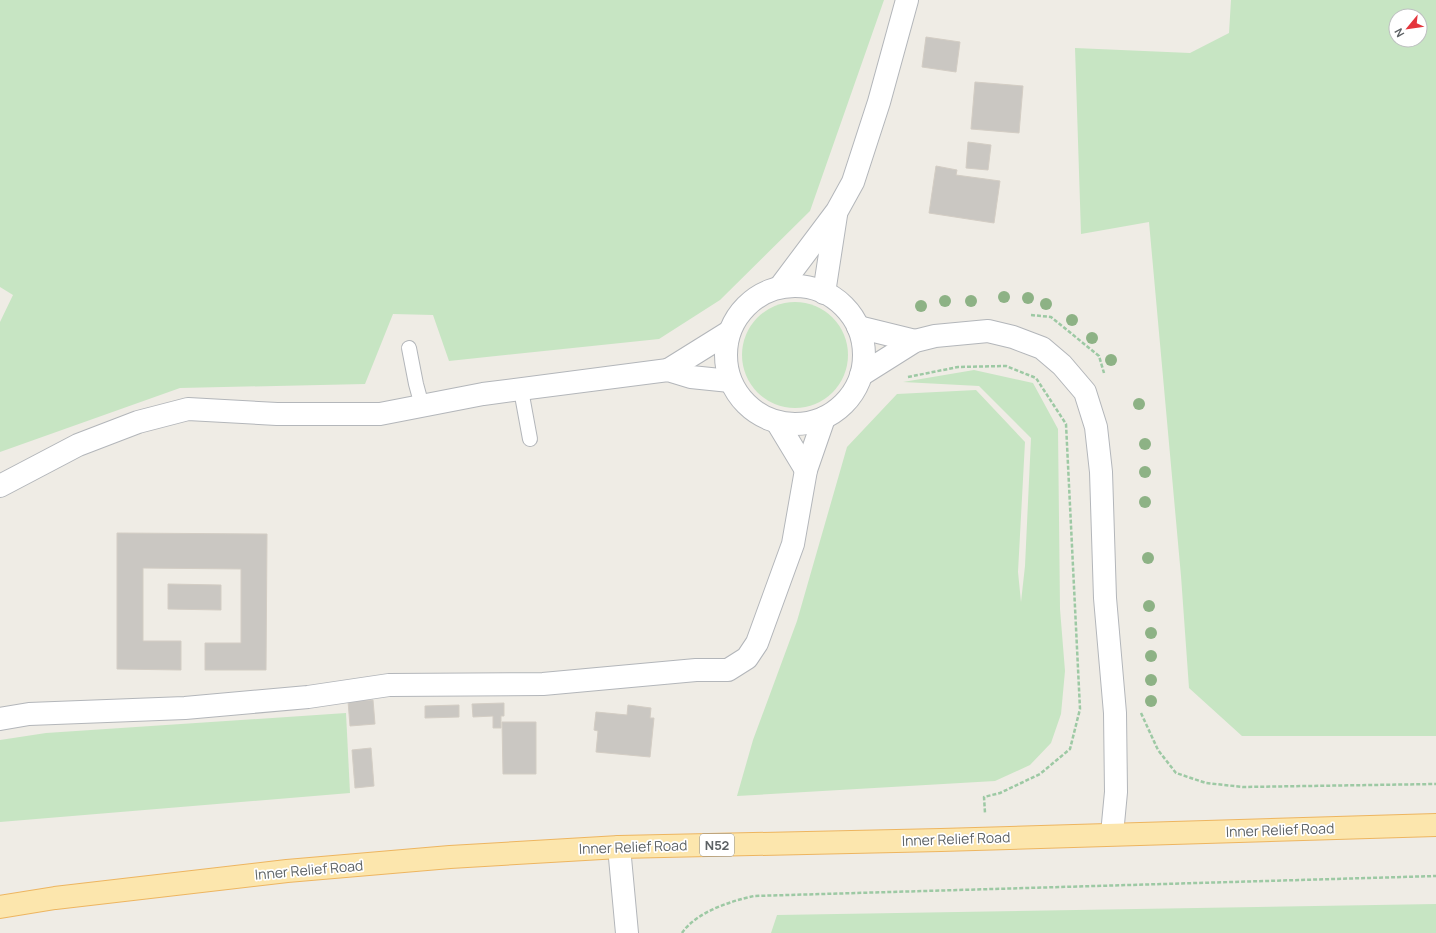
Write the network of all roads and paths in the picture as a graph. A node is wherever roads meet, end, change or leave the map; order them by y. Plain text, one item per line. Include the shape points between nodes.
1 (907, 0) edge
2 (837, 211) junction
3 (780, 287) junction
4 (824, 292) junction
5 (858, 327) junction
6 (729, 332) junction
7 (915, 341) junction
8 (410, 348) dead end
9 (668, 370) junction
10 (861, 375) junction
11 (901, 378) dead end
12 (730, 381) junction
13 (521, 390) junction
14 (422, 406) junction
15 (824, 418) junction
16 (777, 422) junction
17 (530, 439) dead end
18 (806, 470) junction
19 (0, 486) edge
20 (0, 719) edge
21 (1436, 784) edge
22 (1243, 787) dead end
23 (1436, 826) edge
24 (1112, 834) junction
25 (986, 838) junction
26 (619, 847) junction
27 (1436, 876) edge
28 (0, 907) edge
29 (627, 933) edge
30 (682, 933) edge

1 - 2 street via 879,102 853,182
2 - 3 street
2 - 4 street
3 - 4 street via 802,286
3 - 6 street via 758,296 740,312
4 - 5 street via 847,310
5 - 7 street
5 - 10 street via 863,343
6 - 9 street
6 - 12 street via 726,365
7 - 10 street
7 - 24 street via 936,336 988,331 1013,337 1042,348 1062,365 1085,392 1096,427 1101,472 1105,598 1115,713 1116,792
8 - 14 lane
9 - 12 street via 691,377
9 - 13 street
10 - 15 street via 855,390 842,406
11 - 25 path via 958,367 1006,366 1036,378 1066,424 1080,709 1070,749 1040,774 1000,793 984,797
12 - 16 street via 742,400 758,414
13 - 14 street via 483,394
13 - 17 lane
14 - 19 street via 380,414 277,414 188,409 138,422 78,445
15 - 16 street via 809,423
15 - 18 street
16 - 18 street
18 - 20 street via 793,544 757,644 747,658 728,670 696,670 543,684 389,685 308,697 185,708 29,714
21 - 22 path
23 - 24 main road, Inner Relief Road / N52
24 - 25 main road, Inner Relief Road / N52
25 - 26 main road, Inner Relief Road / N52
26 - 28 main road, Inner Relief Road / N52 via 450,857 287,871 55,898
26 - 29 street
27 - 30 path via 754,896 730,901 707,913

